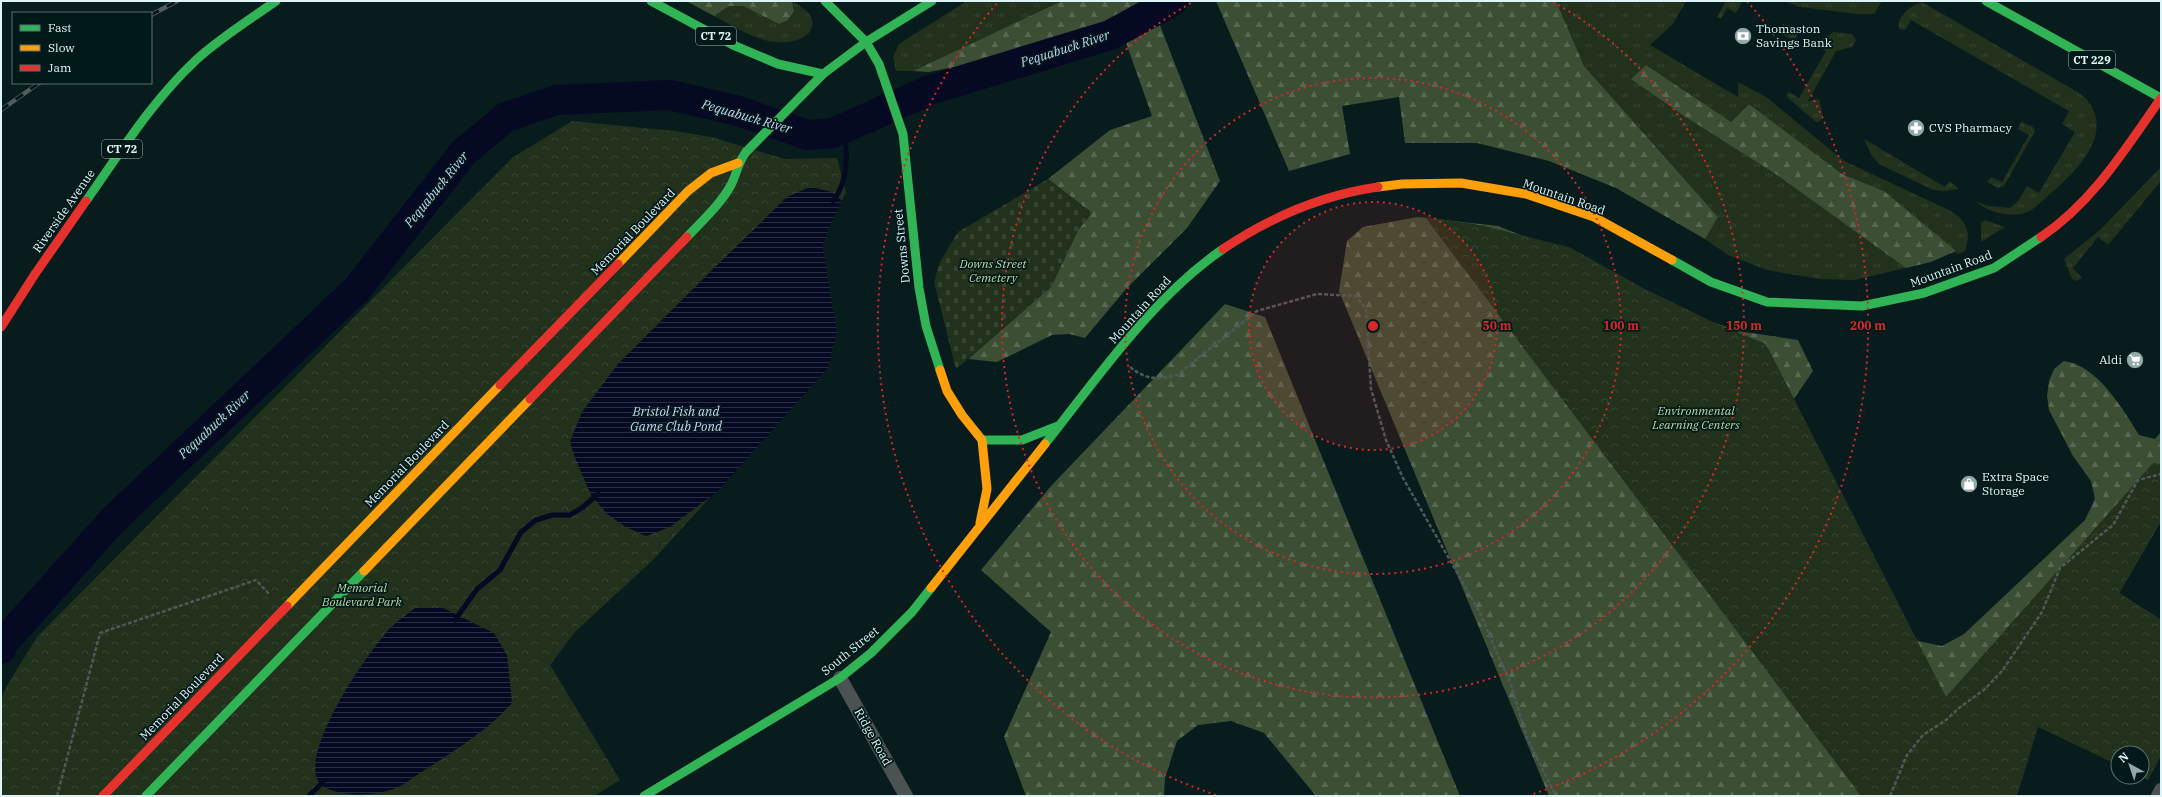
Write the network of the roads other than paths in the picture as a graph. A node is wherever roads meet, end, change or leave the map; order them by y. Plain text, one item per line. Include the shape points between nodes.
1 (276, 1) edge
2 (651, 1) edge
3 (824, 1) edge
4 (932, 1) edge
5 (1986, 1) edge
6 (866, 42) junction
7 (823, 74) junction
8 (2161, 98) edge
9 (738, 163) junction
10 (1, 328) edge
11 (1060, 425) junction
12 (982, 440) junction
13 (1024, 471) joint
14 (979, 528) junction
15 (840, 678) junction
16 (2161, 790) edge
17 (103, 796) edge
18 (146, 796) edge
19 (644, 796) edge
20 (906, 796) edge
21 (2158, 796) edge

1 - 10 main road, Riverside Avenue / CT 72 via 200,56 151,109 44,261
2 - 7 main road, CT 72 via 733,45 778,64
3 - 6 main road, Downs Street
4 - 6 main road
5 - 8 main road, CT 229
6 - 7 main road
6 - 12 main road, Downs Street via 884,78 903,134 919,288 926,326 947,391
7 - 9 main road
8 - 11 main road, Mountain Road via 2101,183 2054,228 1994,268 1924,293 1862,306 1806,306 1767,302 1711,282 1594,217 1526,194 1461,183 1402,184 1358,190 1301,207 1241,237 1200,264 1169,292
9 - 17 main road, Memorial Boulevard via 711,173 688,192
9 - 18 main road via 731,185 714,208
11 - 12 main road via 1022,440
11 - 13 main road, Mountain Road
12 - 14 main road via 986,490
13 - 14 main road, South Street
14 - 15 main road, South Street via 912,612 871,653
15 - 19 main road, South Street
15 - 20 street, Ridge Road
16 - 21 street

